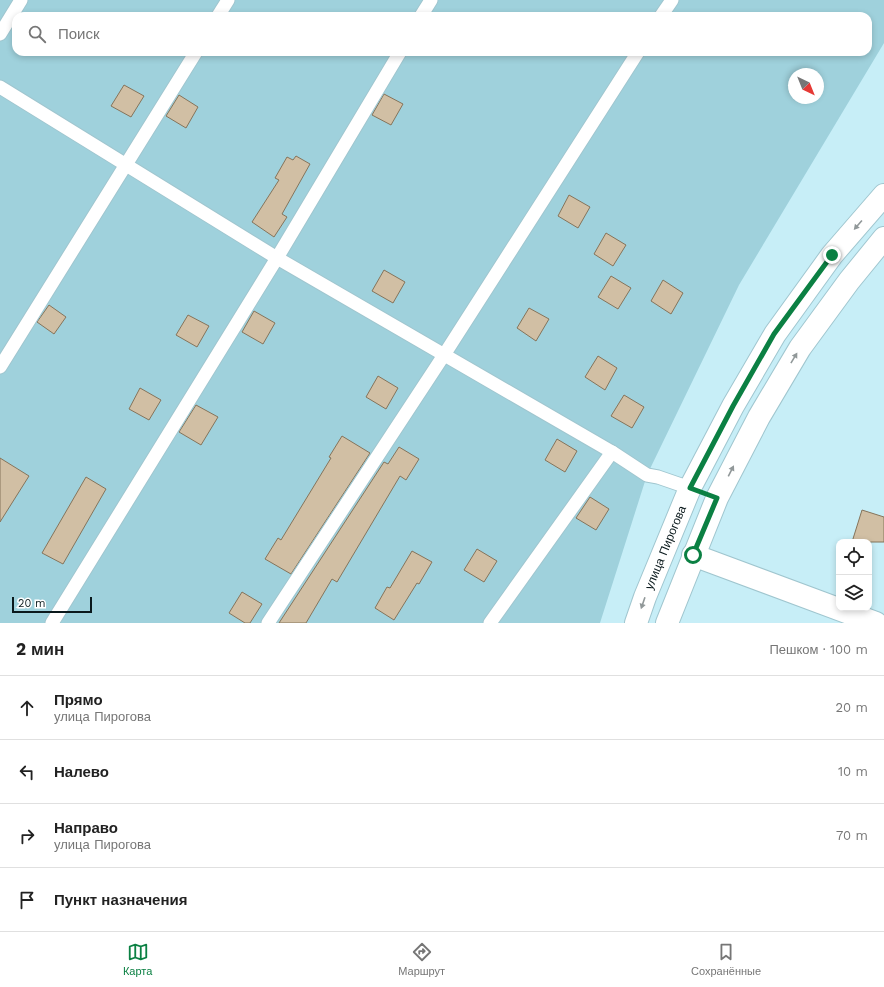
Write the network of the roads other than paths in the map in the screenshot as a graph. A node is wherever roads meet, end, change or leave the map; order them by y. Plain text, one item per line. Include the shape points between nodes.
1 (21, 0) edge
2 (228, 0) edge
3 (431, 0) edge
4 (672, 0) edge
5 (14, 12) edge
6 (220, 12) edge
7 (424, 12) edge
8 (664, 12) edge
9 (12, 15) edge
10 (0, 34) edge
11 (194, 56) edge
12 (398, 56) edge
13 (635, 56) edge
14 (0, 87) edge
15 (126, 166) junction
16 (884, 195) edge
17 (884, 238) edge
18 (277, 258) junction
19 (444, 355) junction
20 (0, 367) edge
21 (612, 452) junction
22 (690, 488) junction
23 (717, 498) junction
24 (666, 545) junction
25 (693, 555) junction
26 (52, 623) edge
27 (268, 623) edge
28 (490, 623) edge
29 (636, 623) edge
30 (667, 623) edge
31 (876, 623) edge

1 - 5 lane
2 - 6 lane
3 - 7 lane
4 - 8 lane
9 - 10 lane
11 - 15 lane
12 - 18 lane
13 - 19 lane
14 - 15 lane
15 - 18 lane
15 - 20 lane
16 -> 22 main road, улица Пирогова via 832,255 774,334
23 -> 17 main road via 759,417 800,348
18 - 19 lane
18 - 26 lane
19 - 21 lane
19 - 27 lane
21 - 22 lane via 647,475
21 - 28 lane
22 - 23 main road
22 - 24 main road, улица Пирогова
23 - 25 main road
24 - 25 main road
24 -> 29 main road, улица Пирогова
25 - 30 main road
25 - 31 main road

